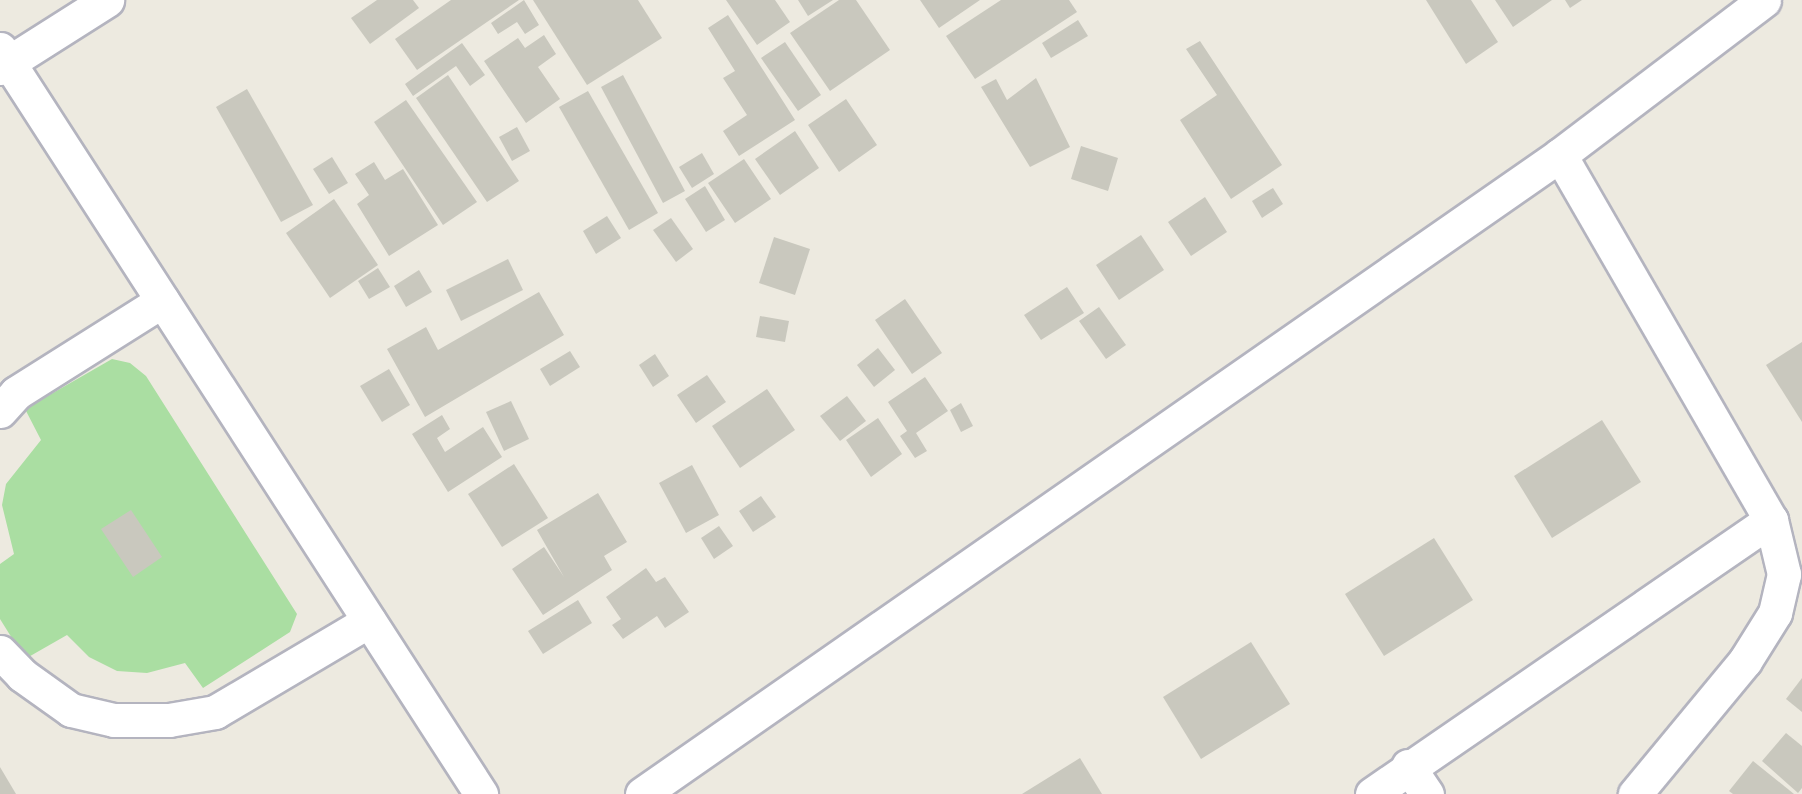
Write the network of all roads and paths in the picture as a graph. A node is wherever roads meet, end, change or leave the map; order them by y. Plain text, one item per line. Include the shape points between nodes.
1 (107, 0) edge
2 (1764, 0) edge
3 (3, 60) edge
4 (1560, 155) junction
5 (162, 301) junction
6 (0, 411) edge
7 (1772, 520) junction
8 (369, 621) junction
9 (0, 652) edge
10 (1408, 766) junction
11 (481, 794) edge
12 (642, 794) edge
13 (1372, 794) edge
14 (1426, 794) edge
15 (1635, 794) edge

1 - 3 street
2 - 4 street
3 - 5 street
4 - 7 street
4 - 12 street
5 - 6 street via 16,393
5 - 8 street
7 - 10 street
7 - 15 street via 1784,574 1775,613 1744,661
8 - 9 street via 215,712 169,720 114,720 71,710 22,675
8 - 11 street
10 - 13 street
10 - 14 street

